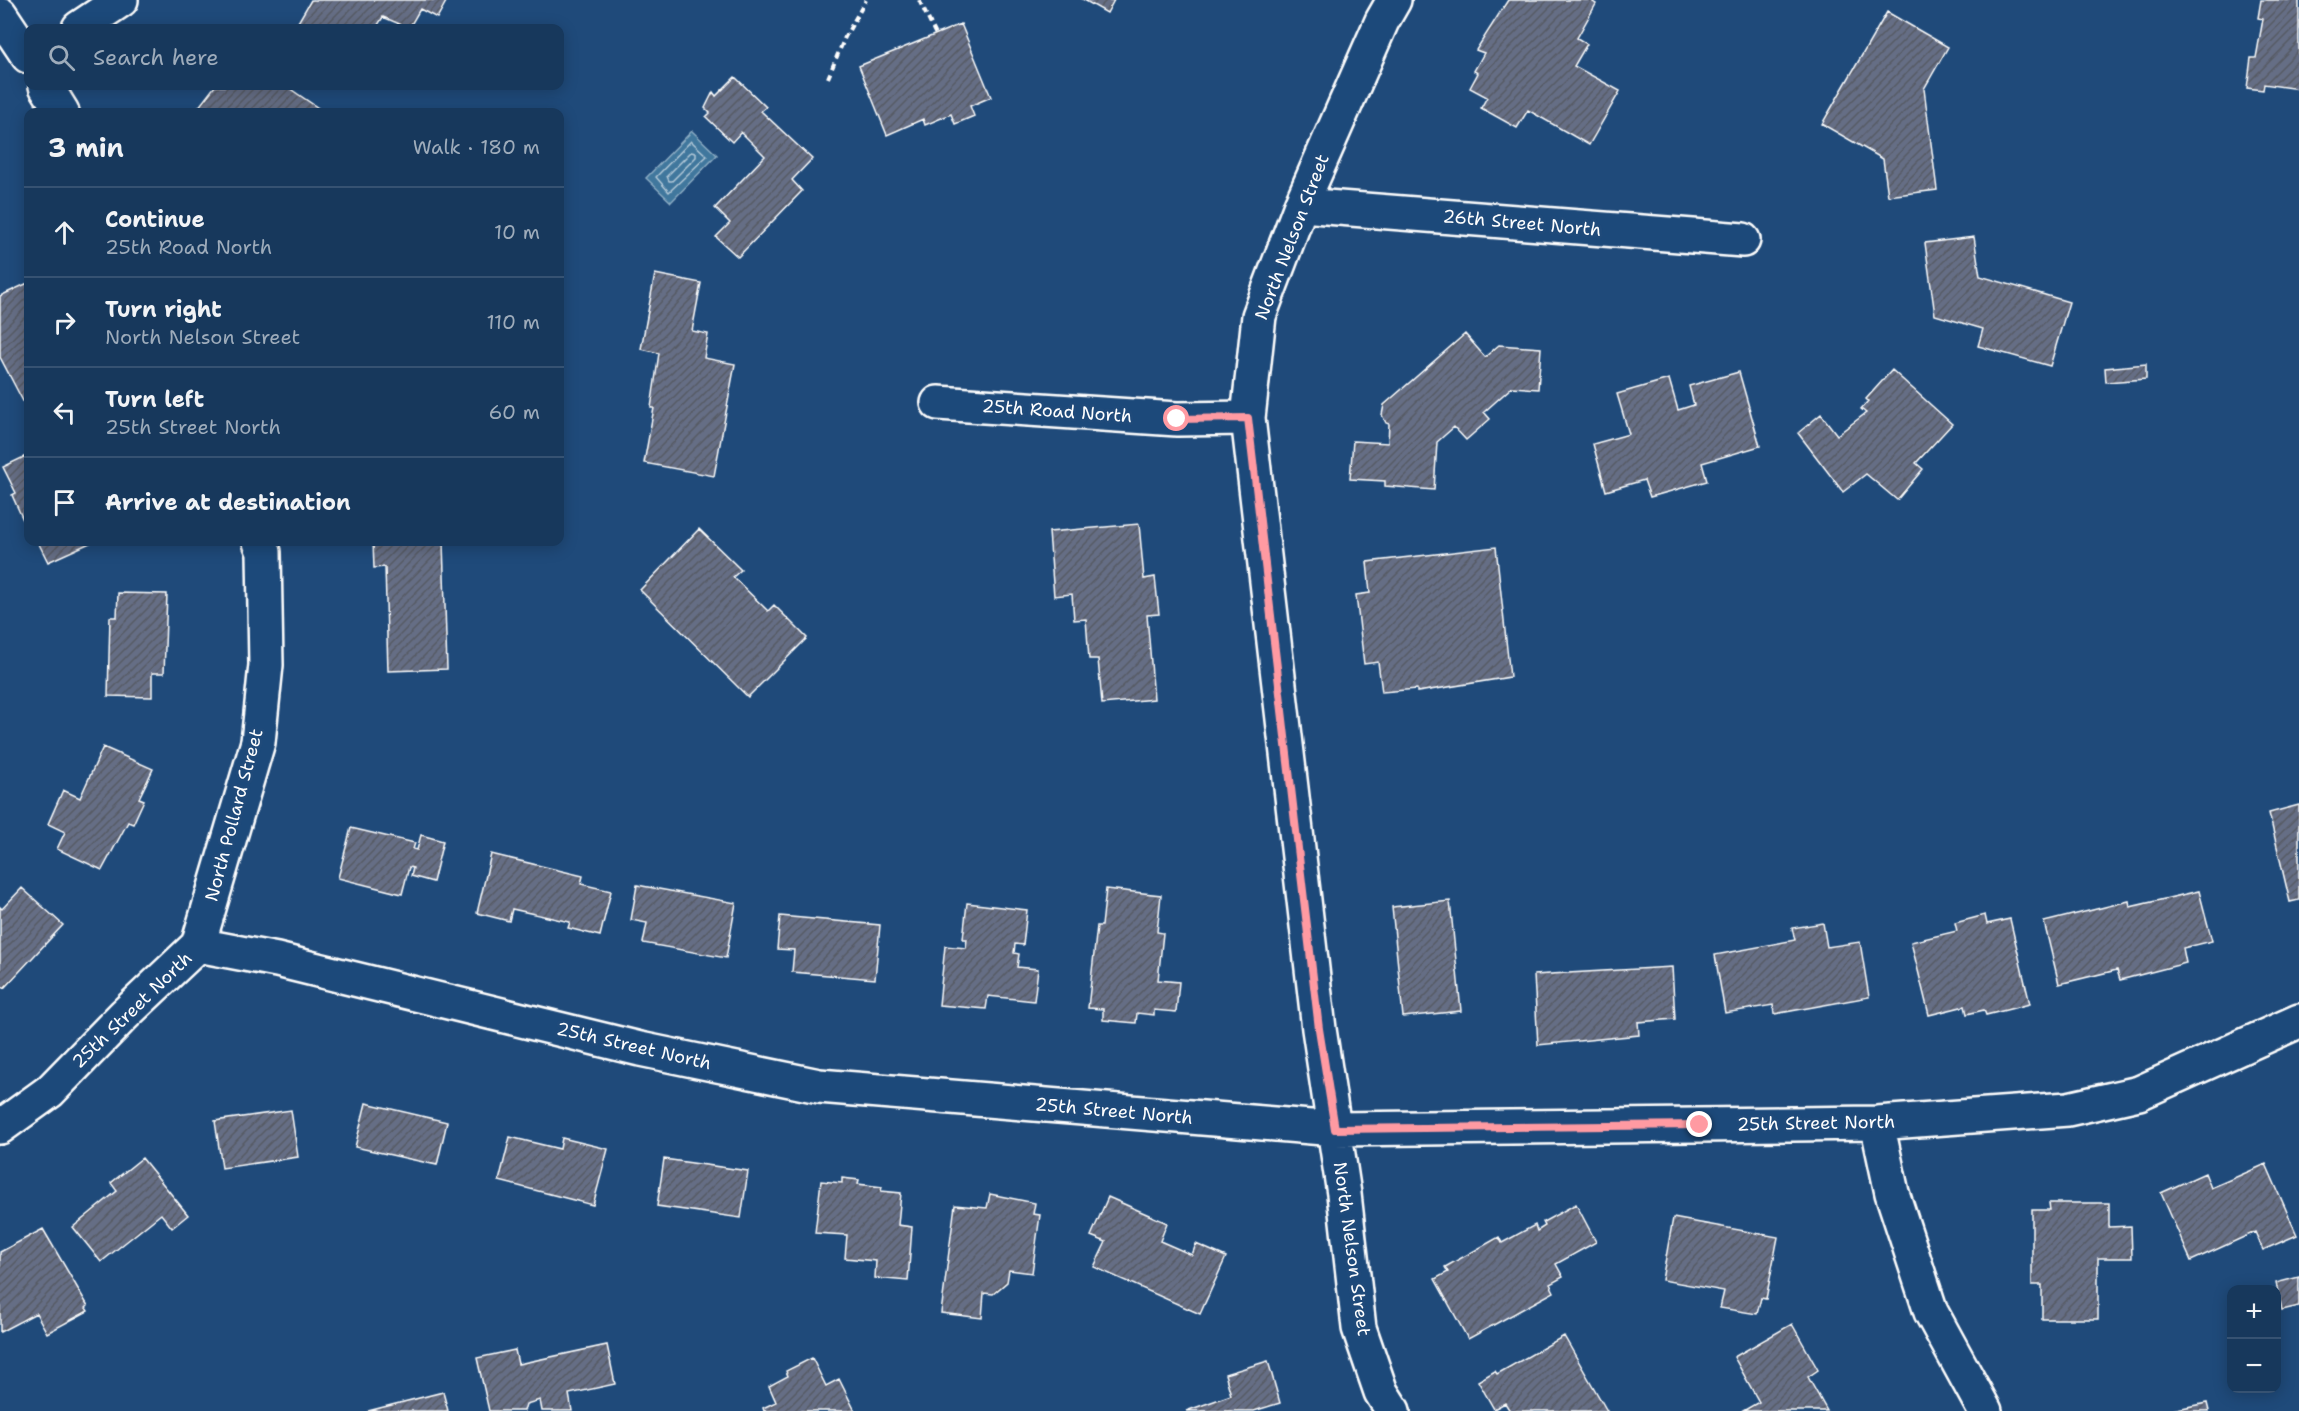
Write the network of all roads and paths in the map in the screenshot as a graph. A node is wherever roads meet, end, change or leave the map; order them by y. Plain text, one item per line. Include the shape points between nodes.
1 (121, 0) edge
2 (866, 0) edge
3 (919, 0) edge
4 (1394, 0) edge
5 (0, 14) edge
6 (85, 24) edge
7 (936, 35) dead end
8 (24, 50) edge
9 (828, 78) dead end
10 (48, 90) edge
11 (60, 108) edge
12 (1301, 205) junction
13 (1743, 240) dead end
14 (938, 403) dead end
15 (1248, 418) junction
16 (262, 546) edge
17 (198, 945) junction
18 (2299, 1021) edge
19 (1877, 1123) junction
20 (0, 1127) edge
21 (1335, 1129) junction
22 (1393, 1411) edge
23 (1985, 1411) edge

1 - 6 street
2 - 9 path
3 - 7 path
4 - 12 street, North Nelson Street
5 - 8 street
10 - 11 street
12 - 13 street, 26th Street North
12 - 15 street, North Nelson Street via 1259,316
14 - 15 street, 25th Road North via 1177,419
15 - 21 street, North Nelson Street via 1319,1029
16 - 17 street, North Pollard Street via 266,665 258,742
17 - 20 street, 25th Street North via 50,1091
17 - 21 street, 25th Street North via 277,960 640,1049 819,1086
18 - 19 street, 25th Street North via 2139,1093 2068,1109
19 - 21 street, 25th Street North
19 - 23 street via 1892,1193 1931,1312
21 - 22 street, North Nelson Street via 1359,1328 1381,1392

